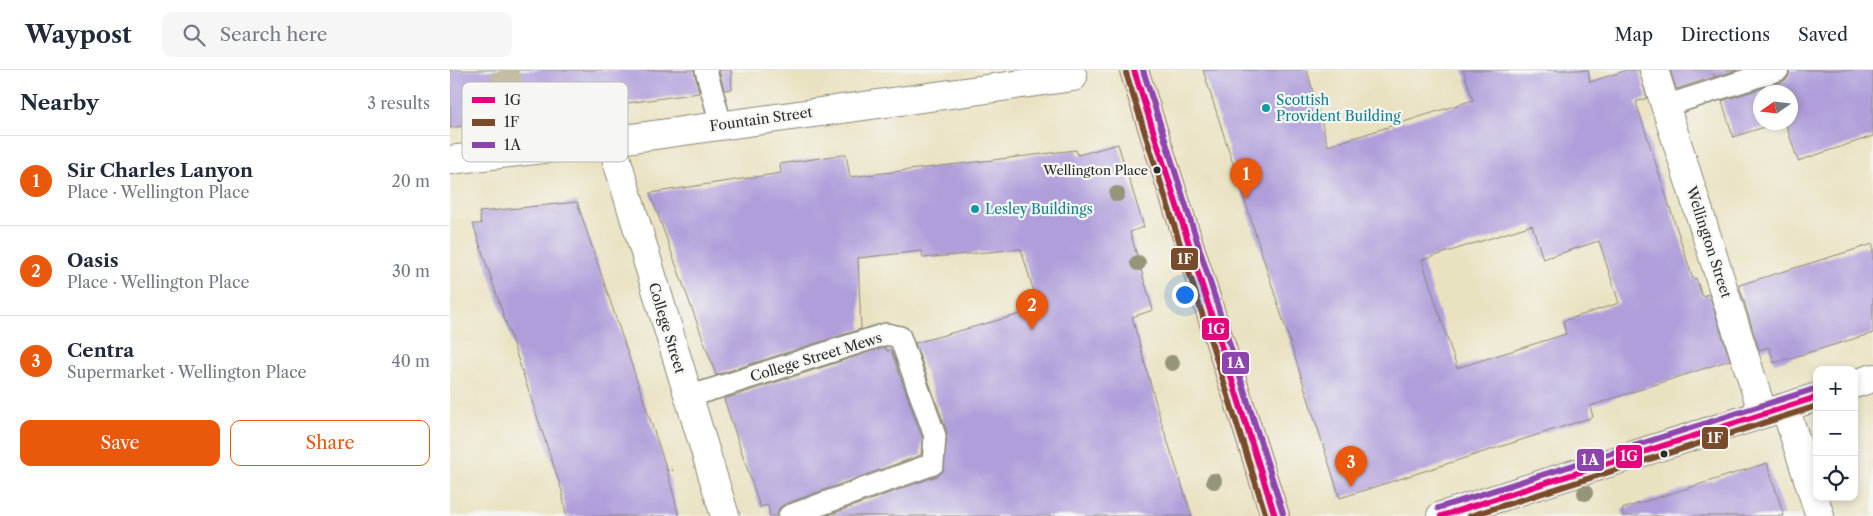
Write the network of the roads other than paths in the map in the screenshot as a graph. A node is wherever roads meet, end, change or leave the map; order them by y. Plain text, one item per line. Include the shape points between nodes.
1 (706, 70) edge
2 (1134, 70) edge
3 (1654, 70) edge
4 (1778, 70) edge
5 (1073, 77) dead end
6 (1665, 106) junction
7 (721, 124) junction
8 (628, 138) edge
9 (617, 162) edge
10 (1873, 378) edge
11 (1858, 383) edge
12 (688, 397) junction
13 (1813, 398) edge
14 (1774, 410) junction
15 (725, 516) edge
16 (789, 516) edge
17 (1275, 516) edge
18 (1441, 516) edge
19 (1820, 516) edge

1 - 7 lane
2 - 17 main road
3 - 6 street, Wellington Street
4 - 6 lane
5 - 7 street, Fountain Street
6 - 14 street, Wellington Street
7 - 8 street, Fountain Street
9 - 12 street, College Street
10 - 11 street
12 - 15 street, College Street
12 - 16 lane, College Street Mews via 886,334 900,337 935,436 933,464
13 - 14 street
14 - 18 street
14 - 19 street, Wellington Street

